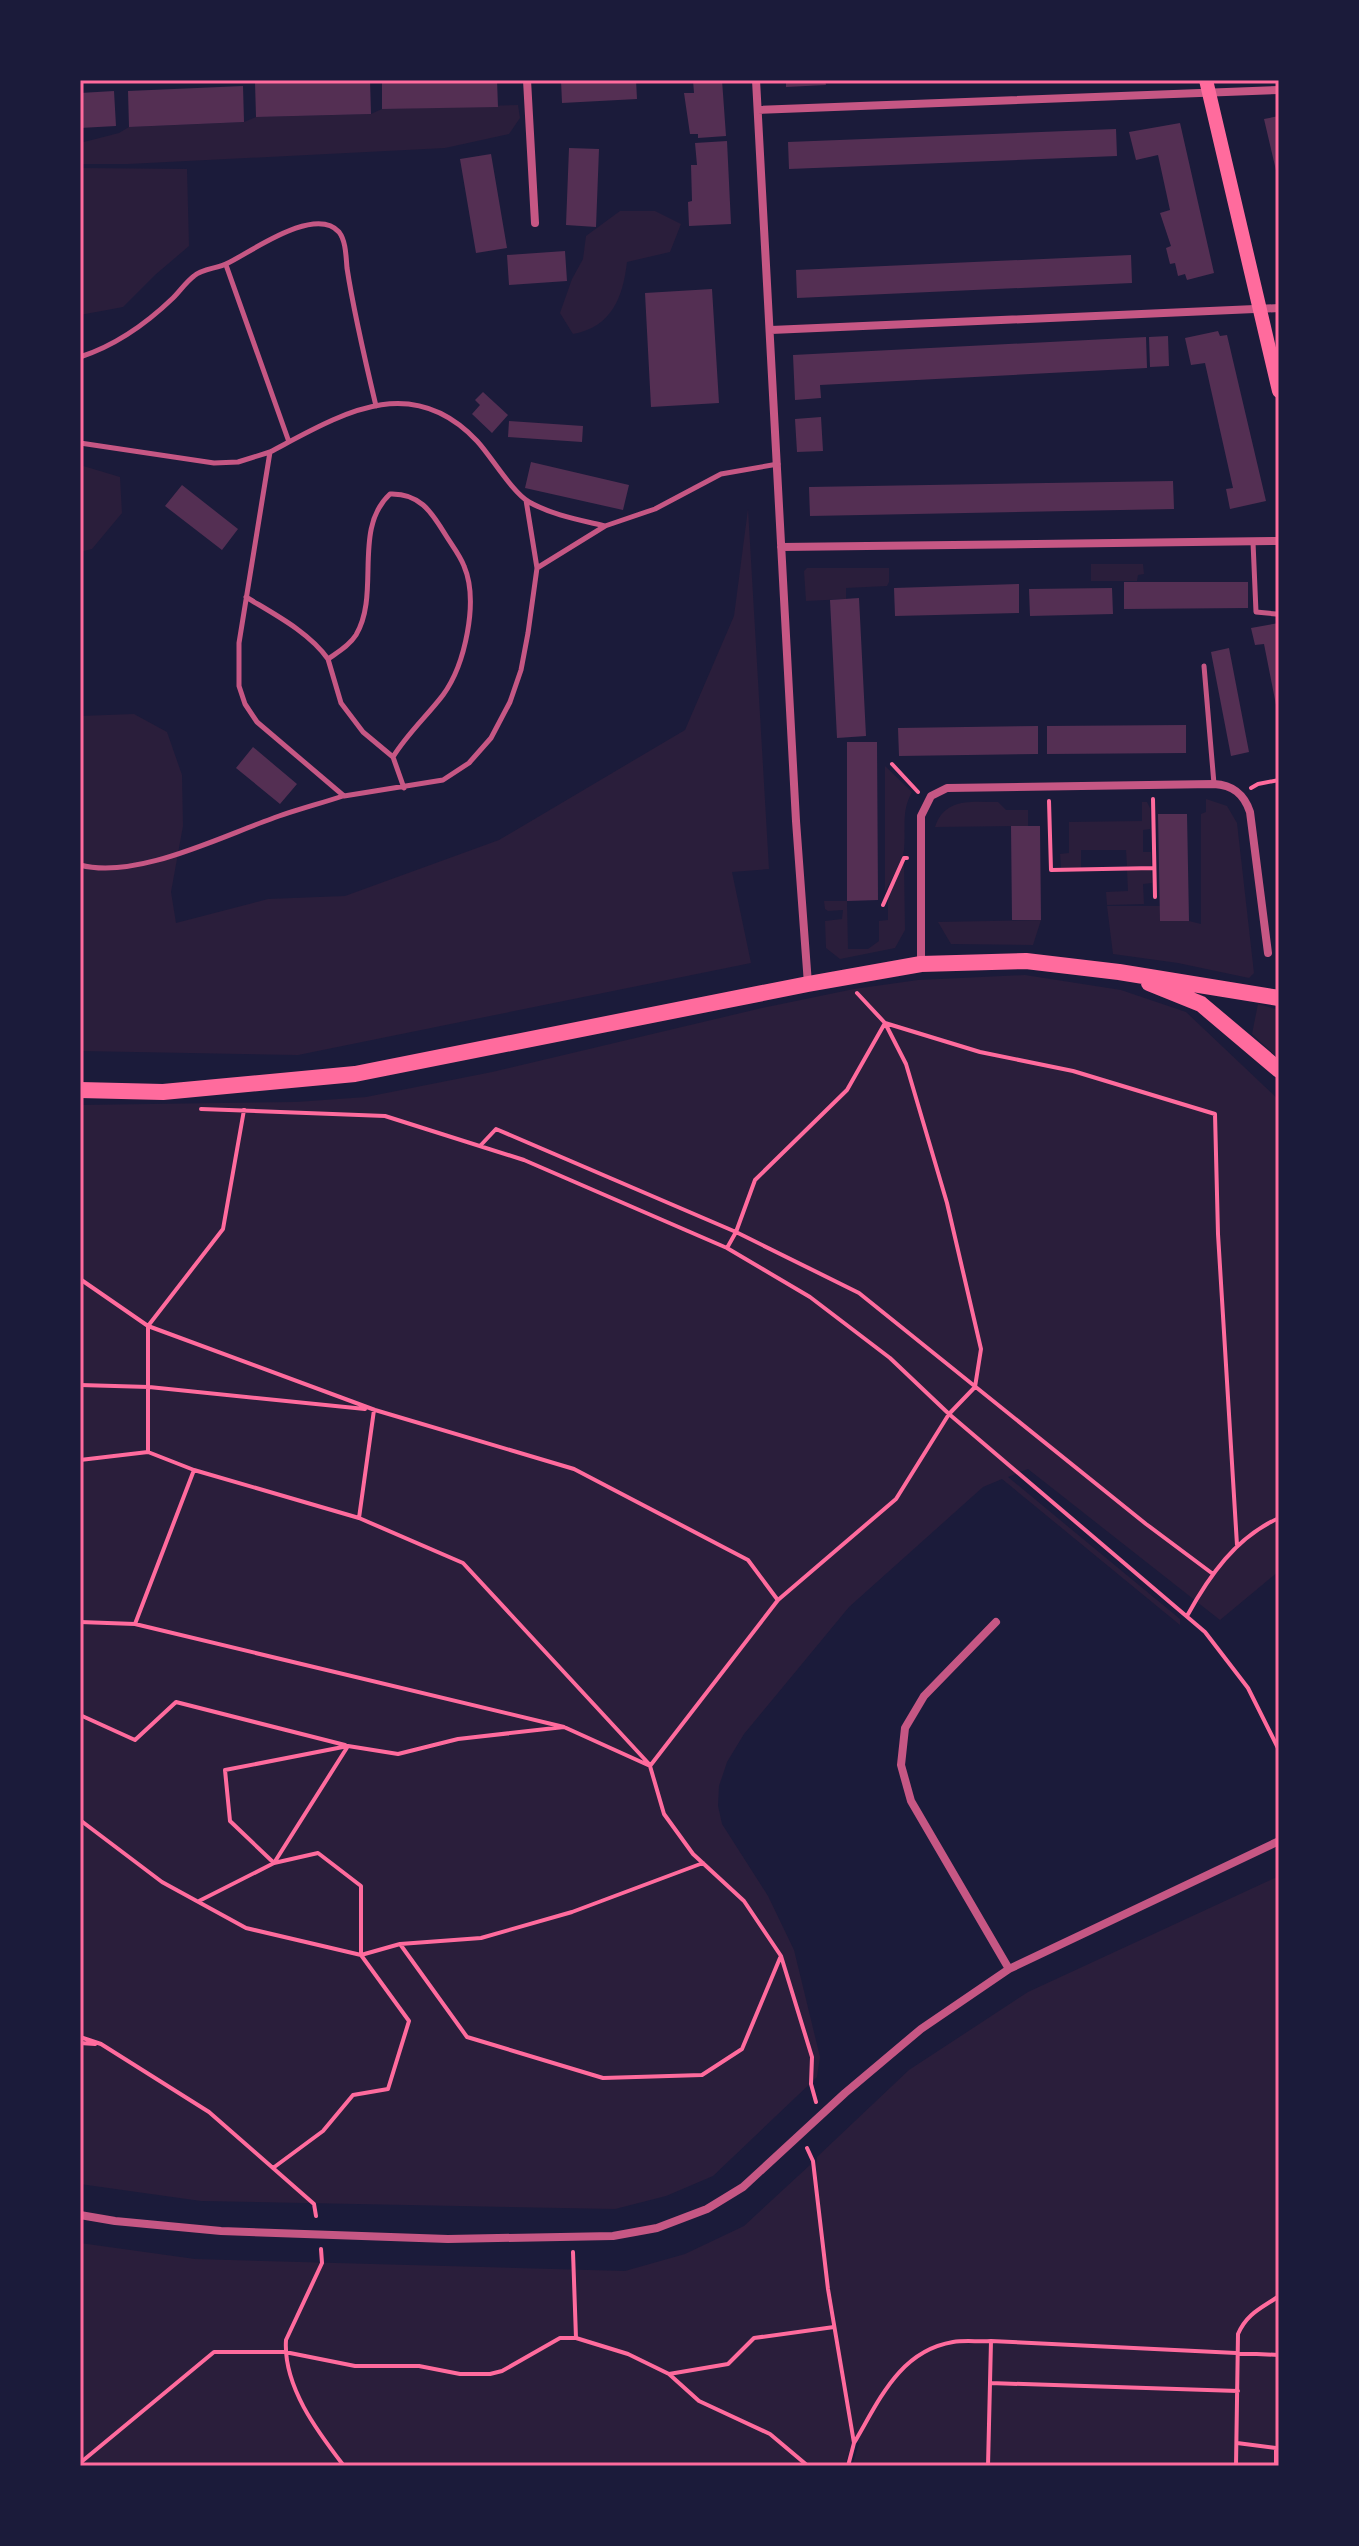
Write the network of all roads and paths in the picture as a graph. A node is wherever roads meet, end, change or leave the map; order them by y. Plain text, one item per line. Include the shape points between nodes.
1 (527, 80) edge
2 (756, 80) edge
3 (1208, 86) edge
4 (1279, 90) edge
5 (758, 110) junction
6 (535, 223) dead end
7 (226, 265) junction
8 (1279, 308) edge
9 (1259, 309) junction
10 (771, 330) junction
11 (80, 357) edge
12 (1279, 391) edge
13 (376, 406) junction
14 (289, 442) junction
15 (80, 443) edge
16 (270, 452) junction
17 (778, 464) junction
18 (526, 500) junction
19 (605, 526) junction
20 (1253, 541) junction
21 (1279, 541) edge
22 (781, 547) junction
23 (537, 568) junction
24 (246, 597) junction
25 (1276, 614) dead end
26 (328, 659) junction
27 (1204, 666) dead end
28 (393, 757) junction
29 (892, 764) dead end
30 (1279, 780) edge
31 (1214, 784) junction
32 (1152, 785) junction
33 (1049, 786) junction
34 (404, 788) junction
35 (1241, 794) junction
36 (344, 796) junction
37 (927, 802) junction
38 (921, 857) junction
39 (80, 865) edge
40 (1154, 868) junction
41 (1155, 897) dead end
42 (883, 905) dead end
43 (1268, 953) dead end
44 (921, 964) junction
45 (1119, 972) junction
46 (853, 975) junction
47 (808, 984) junction
48 (1279, 998) edge
49 (885, 1023) junction
50 (1279, 1070) edge
51 (80, 1090) edge
52 (200, 1109) dead end
53 (244, 1110) junction
54 (480, 1146) junction
55 (736, 1232) junction
56 (727, 1248) junction
57 (80, 1279) edge
58 (148, 1326) junction
59 (80, 1385) edge
60 (149, 1387) junction
61 (975, 1387) junction
62 (375, 1410) junction
63 (949, 1414) junction
64 (148, 1452) junction
65 (80, 1460) edge
66 (194, 1470) junction
67 (359, 1518) junction
68 (1279, 1518) edge
69 (1237, 1545) junction
70 (1213, 1574) junction
71 (778, 1600) junction
72 (1187, 1616) junction
73 (80, 1622) edge
74 (996, 1622) dead end
75 (135, 1624) junction
76 (80, 1715) edge
77 (564, 1727) junction
78 (348, 1746) junction
79 (1279, 1750) edge
80 (650, 1766) junction
81 (80, 1820) edge
82 (1279, 1841) edge
83 (274, 1863) junction
84 (703, 1863) junction
85 (198, 1902) junction
86 (400, 1944) junction
87 (361, 1955) junction
88 (781, 1956) junction
89 (1009, 1969) junction
90 (80, 2037) edge
91 (80, 2043) edge
92 (101, 2044) junction
93 (811, 2084) dead end
94 (800, 2135) junction
95 (273, 2168) junction
96 (80, 2215) edge
97 (316, 2216) dead end
98 (572, 2238) junction
99 (321, 2249) dead end
100 (1279, 2296) edge
101 (834, 2327) junction
102 (576, 2338) junction
103 (991, 2341) junction
104 (285, 2352) junction
105 (1239, 2353) junction
106 (1279, 2355) edge
107 (669, 2374) junction
108 (990, 2383) junction
109 (1238, 2391) junction
110 (854, 2443) junction
111 (1237, 2443) junction
112 (80, 2463) edge
113 (344, 2466) edge
114 (808, 2466) edge
115 (848, 2466) edge
116 (988, 2466) edge
117 (1236, 2466) edge
118 (1276, 2466) edge

1 - 6 street
2 - 5 street
3 - 4 street
3 - 5 street
3 - 9 main road
5 - 10 street
7 - 11 lane via 194,275 126,335
7 - 13 lane via 264,241 302,227 317,224 340,233
7 - 14 lane
8 - 9 street
9 - 10 street
9 - 12 main road
10 - 17 street
13 - 14 lane via 350,411
13 - 18 lane via 412,403 452,419
14 - 16 lane
15 - 16 lane via 214,463
16 - 24 lane
17 - 19 lane via 721,474 655,509
17 - 22 street
18 - 19 lane
18 - 23 lane
19 - 23 lane
20 - 21 street
20 - 22 street
20 - 25 lane via 1256,612
22 - 47 street
23 - 34 lane via 521,670 491,738 469,763 443,780
24 - 26 lane via 319,647
24 - 36 lane via 238,669 245,704 257,722
26 - 28 lane via 341,703 363,732
26 - 28 lane via 349,644 361,622 379,504 390,494 416,498 432,513 465,566 469,621 458,670
27 - 31 lane
28 - 34 lane
29 - 37 path
30 - 35 path
31 - 32 street
31 - 35 street
32 - 33 street
32 - 40 path
33 - 37 street via 947,788
33 - 40 path via 1051,870
34 - 36 lane
35 - 43 street via 1250,812
36 - 39 lane via 186,852 116,867
37 - 38 street via 921,816
38 - 42 path via 904,858
38 - 44 street
40 - 41 path
44 - 45 main road via 1026,961
44 - 46 main road
45 - 48 main road
45 - 50 main road via 1201,1004
46 - 47 main road
46 - 49 path via 854,989
47 - 51 main road via 355,1074 163,1092
49 - 55 path via 847,1090 755,1180
49 - 61 path via 906,1064 947,1203 981,1349
49 - 69 path via 1215,1114
52 - 53 path
53 - 54 path via 385,1116
53 - 58 path via 223,1229
54 - 55 path via 496,1129
54 - 56 path
55 - 56 path
55 - 61 path via 859,1293
56 - 63 path via 810,1297 890,1358
57 - 58 path
58 - 60 path
58 - 62 path
59 - 60 path
60 - 62 path
60 - 64 path
61 - 63 path
61 - 70 path
62 - 67 path
62 - 71 path via 574,1469 748,1560
63 - 71 path via 896,1499
63 - 72 path
64 - 65 path
64 - 66 path
66 - 67 path
66 - 75 path
67 - 80 path via 463,1563
68 - 69 path
69 - 70 path
70 - 72 path
71 - 80 path
72 - 79 path via 1248,1688
73 - 75 path
74 - 89 street via 924,1696 905,1728 901,1765 911,1801
75 - 77 path
76 - 78 path via 135,1740 176,1702
77 - 78 path via 458,1739 398,1754
77 - 80 path
78 - 83 path
78 - 83 path via 225,1770 230,1821
80 - 84 path via 664,1814
81 - 85 path via 162,1882
82 - 89 street
83 - 85 path
83 - 87 path via 318,1853 361,1886
84 - 86 path via 572,1912 481,1938
84 - 88 path via 744,1901
85 - 87 path via 246,1928
86 - 87 path
86 - 88 path via 467,2037 603,2078 702,2075 742,2049
87 - 95 path via 409,2021 388,2089 353,2095 323,2131
88 - 93 path via 812,2057
89 - 94 street via 921,2029
90 - 92 path
91 - 92 path
92 - 95 path via 209,2112
94 - 98 street via 743,2187 707,2209 657,2228
94 - 101 path via 813,2161
95 - 97 path via 314,2204
96 - 98 street via 320,2236
98 - 102 path
99 - 104 path via 322,2263
100 - 105 path via 1243,2322
101 - 107 path via 754,2338 728,2364
101 - 110 path
102 - 104 path via 560,2338 490,2374 355,2366
102 - 107 path
103 - 105 path
103 - 108 path
103 - 110 path via 952,2342 910,2361 895,2374
104 - 112 path via 214,2352
104 - 113 path via 294,2386 319,2434
105 - 106 path
105 - 109 path
107 - 114 path via 699,2401 770,2434
108 - 109 path
108 - 116 path
109 - 111 path
110 - 115 path
111 - 117 path
111 - 118 path via 1276,2448

